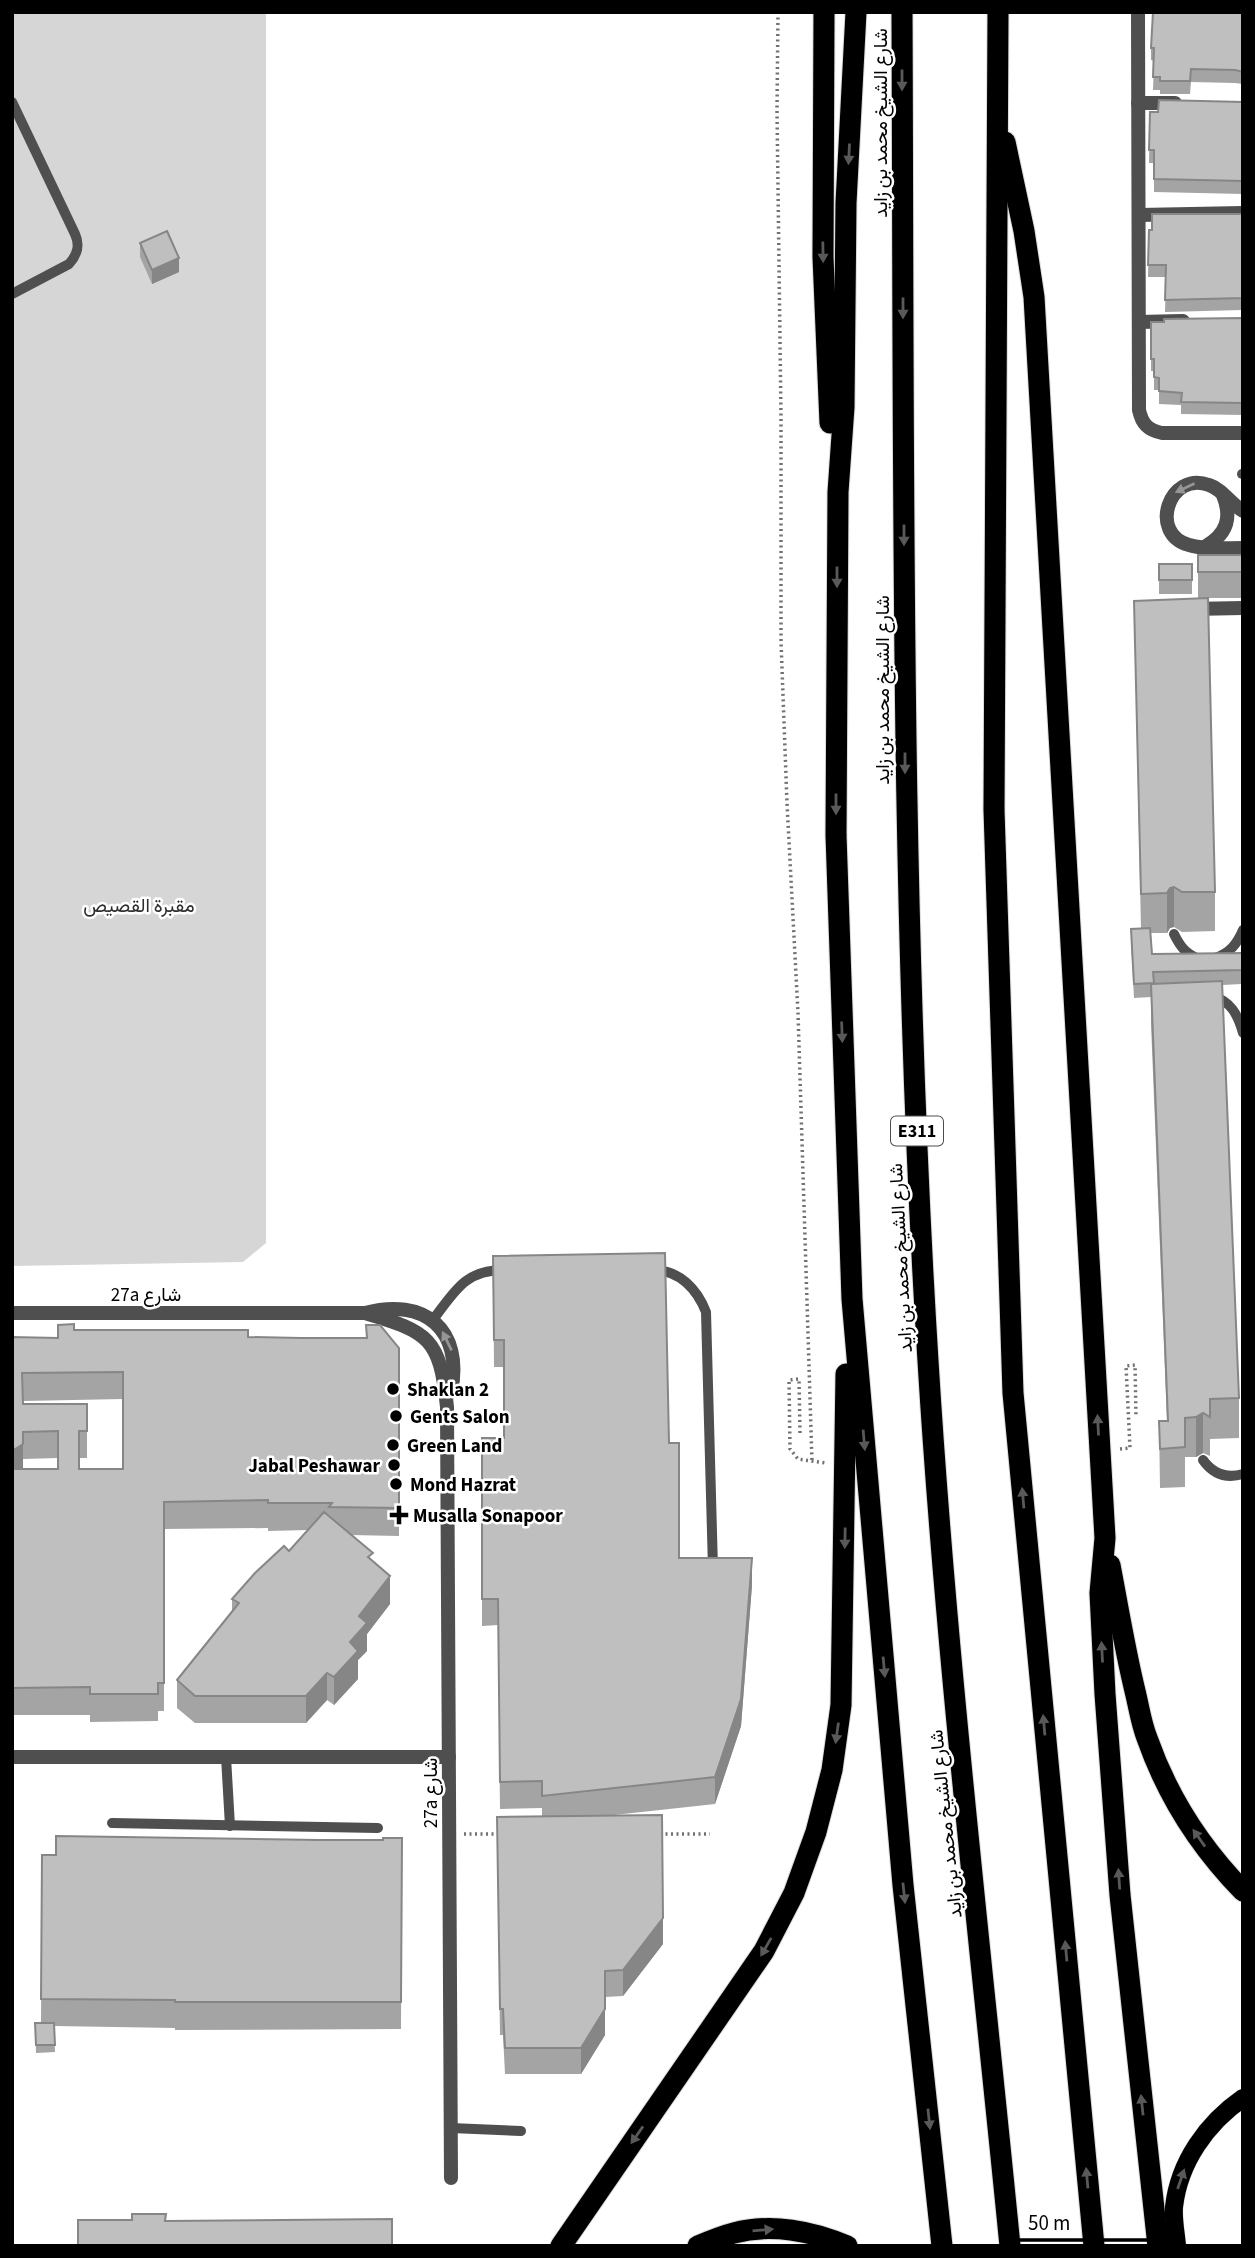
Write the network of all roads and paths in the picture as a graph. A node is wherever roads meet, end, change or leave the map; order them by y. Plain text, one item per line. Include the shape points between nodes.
1 (778, 12) edge
2 (824, 12) edge
3 (856, 12) edge
4 (902, 12) edge
5 (998, 12) edge
6 (1138, 12) edge
7 (12, 102) edge
8 (1138, 103) junction
9 (1191, 103) edge
10 (996, 105) junction
11 (1243, 213) edge
12 (1139, 215) junction
13 (12, 294) edge
14 (1204, 321) edge
15 (1139, 322) junction
16 (1243, 433) edge
17 (838, 492) junction
18 (1223, 495) junction
19 (1243, 511) edge
20 (1206, 546) junction
21 (1243, 548) edge
22 (1243, 608) edge
23 (1180, 620) edge
24 (1243, 930) edge
25 (1174, 934) dead end
26 (1197, 996) edge
27 (1243, 1033) edge
28 (515, 1269) edge
29 (646, 1270) edge
30 (852, 1299) junction
31 (12, 1313) edge
32 (365, 1313) junction
33 (432, 1321) junction
34 (447, 1407) junction
35 (1136, 1416) dead end
36 (1128, 1430) dead end
37 (800, 1433) dead end
38 (1203, 1460) dead end
39 (812, 1462) junction
40 (845, 1466) junction
41 (1243, 1474) edge
42 (1105, 1538) junction
43 (713, 1576) edge
44 (12, 1757) edge
45 (226, 1757) junction
46 (449, 1757) junction
47 (112, 1824) dead end
48 (230, 1826) junction
49 (377, 1828) dead end
50 (450, 1834) junction
51 (504, 1834) edge
52 (655, 1834) edge
53 (710, 1834) dead end
54 (1243, 1891) edge
55 (1243, 2098) edge
56 (451, 2128) junction
57 (521, 2131) dead end
58 (451, 2178) dead end
59 (561, 2246) edge
60 (698, 2246) edge
61 (847, 2246) edge
62 (942, 2246) edge
63 (1010, 2246) edge
64 (1094, 2246) edge
65 (1158, 2246) edge
66 (1177, 2246) edge

1 - 39 path via 781,641 799,1013
2 -> 17 highway via 823,269
3 -> 17 highway
4 -> 63 highway, شارع الشيخ محمد بن زايد / E311 via 905,777 928,1360 947,1613
5 - 10 highway
6 - 8 street
7 - 13 lane via 78,245 69,264
8 - 9 street
8 - 12 street
42 -> 10 highway via 1035,310 1024,231
64 -> 10 highway via 1013,1393 994,810
11 - 12 street
12 - 15 street
14 - 15 street
15 - 16 street via 1139,410 1146,426 1162,433
17 -> 30 highway via 836,835
18 - 19 street
18 - 20 street via 1228,519 1217,540
18 -> 20 street via 1208,484 1189,484 1169,501 1166,519 1173,536 1189,545
20 - 21 street
22 - 23 street via 1198,608
24 - 25 lane via 1234,947 1212,959 1188,954
26 - 27 lane via 1221,999 1231,1006
28 - 33 lane via 475,1273
29 - 43 lane via 679,1277 696,1292 706,1312
30 - 40 highway
30 -> 62 highway via 903,1885
31 - 32 street, 27a شارع
32 - 33 street, 27a شارع via 402,1308
32 - 34 street, 27a شارع via 407,1325 424,1337 439,1358
34 -> 33 street, 27a شارع via 453,1355 446,1335
34 - 46 street, 27a شارع
35 - 36 path via 1135,1365 1126,1366
37 - 39 path via 799,1380 789,1380 790,1449 798,1459
38 - 41 lane via 1217,1473
39 - 40 path
40 -> 59 highway via 841,1705 832,1770 812,1845 764,1951
54 -> 42 highway via 1188,1823 1150,1745 1128,1661
65 -> 42 highway via 1119,1882 1101,1643
44 - 45 street
45 - 46 street
45 - 48 lane
46 - 50 street, 27a شارع
47 - 48 lane
48 - 49 lane
50 - 51 path
50 - 56 street, 27a شارع
52 - 53 path
66 -> 55 main road via 1174,2210 1184,2168 1201,2137
56 - 57 lane
56 - 58 street, 27a شارع
60 -> 61 highway via 735,2232 779,2228 823,2235

